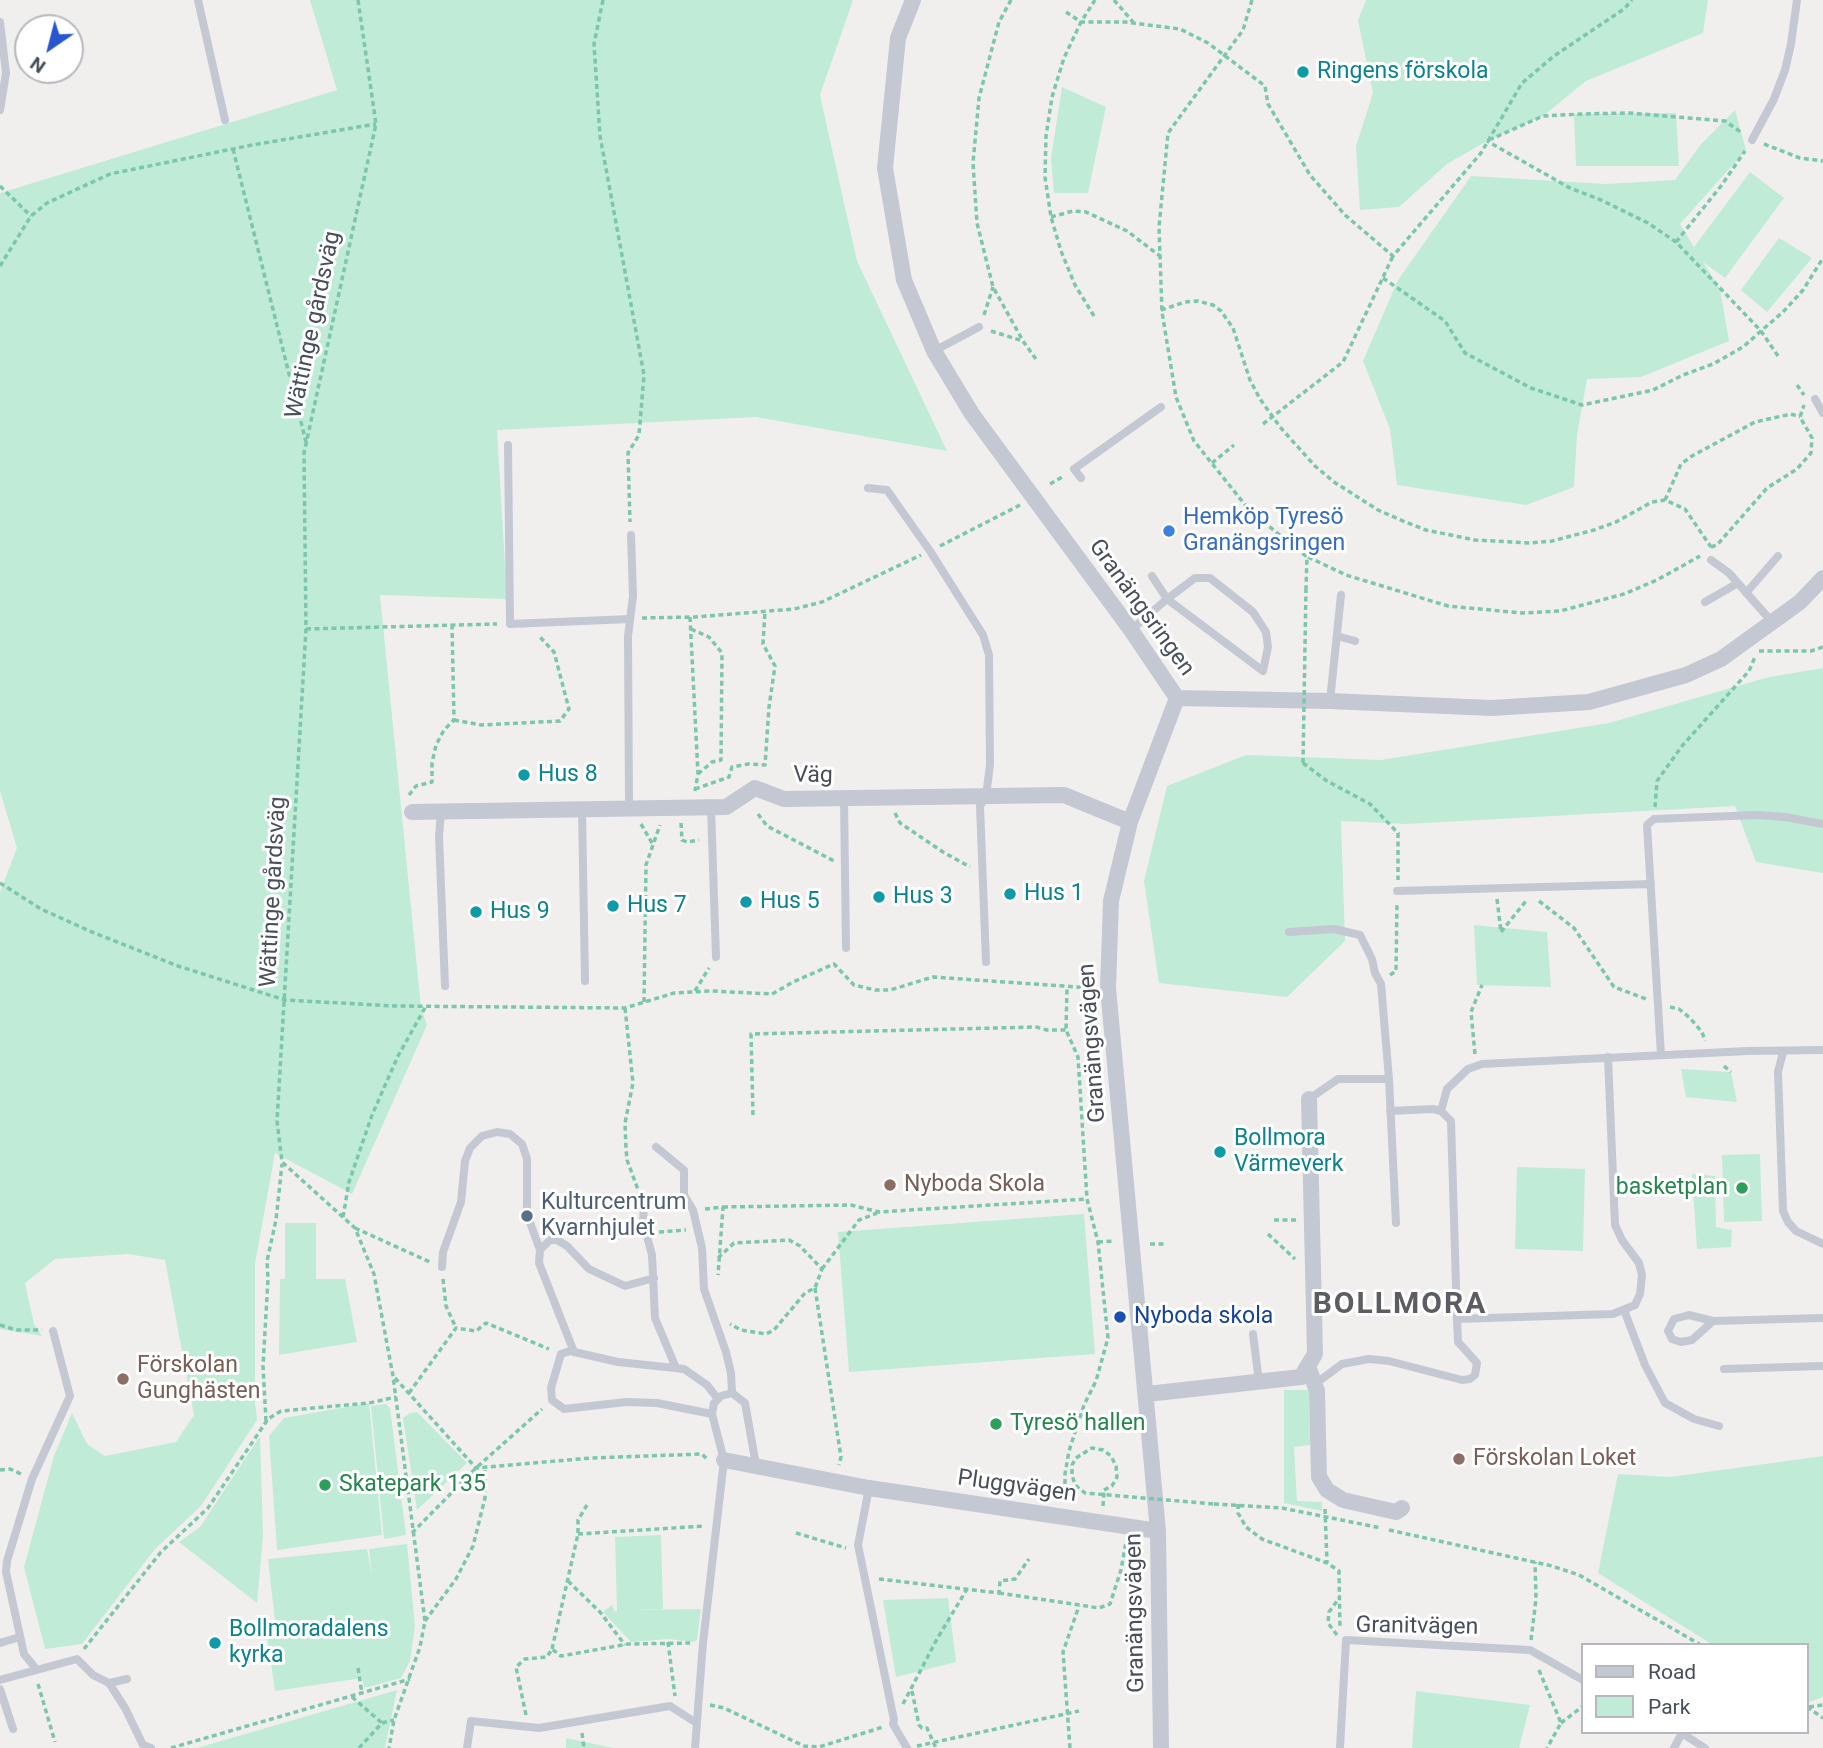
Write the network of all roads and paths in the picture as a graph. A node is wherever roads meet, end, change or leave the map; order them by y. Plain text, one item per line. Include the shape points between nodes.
1 (198, 0) edge
2 (358, 0) edge
3 (603, 0) edge
4 (913, 0) edge
5 (1011, 0) edge
6 (1095, 0) edge
7 (1114, 0) edge
8 (1252, 0) edge
9 (1632, 0) edge
10 (1797, 0) edge
11 (1066, 12) dead end
12 (0, 22) edge
13 (1081, 22) junction
14 (1134, 23) junction
15 (1225, 57) junction
16 (0, 110) edge
17 (225, 120) dead end
18 (376, 124) junction
19 (1752, 140) junction
20 (1487, 141) junction
21 (233, 149) junction
22 (1823, 161) edge
23 (0, 186) edge
24 (31, 216) junction
25 (1051, 217) junction
26 (1676, 243) junction
27 (1160, 256) junction
28 (1393, 256) junction
29 (1823, 258) edge
30 (0, 266) edge
31 (1383, 278) junction
32 (993, 287) junction
33 (1161, 310) junction
34 (1094, 316) dead end
35 (979, 327) junction
36 (1761, 331) junction
37 (1023, 341) junction
38 (934, 351) junction
39 (1778, 356) dead end
40 (1038, 362) dead end
41 (1797, 385) dead end
42 (1815, 399) dead end
43 (1161, 407) dead end
44 (1823, 412) edge
45 (1271, 417) junction
46 (1800, 417) junction
47 (1263, 424) dead end
48 (306, 445) junction
49 (508, 445) dead end
50 (1234, 445) dead end
51 (1212, 463) junction
52 (1081, 478) dead end
53 (868, 488) dead end
54 (1665, 500) junction
55 (1020, 505) dead end
56 (631, 535) joint
57 (1711, 547) junction
58 (930, 551) junction
59 (1707, 555) junction
60 (1778, 556) dead end
61 (1307, 557) junction
62 (1152, 576) dead end
63 (1738, 583) junction
64 (1820, 586) edge
65 (1746, 593) junction
66 (1341, 595) dead end
67 (1167, 599) junction
68 (1705, 602) dead end
69 (765, 611) junction
70 (690, 617) junction
71 (630, 619) junction
72 (1772, 622) junction
73 (527, 623) junction
74 (452, 624) junction
75 (510, 624) junction
76 (306, 629) junction
77 (691, 629) junction
78 (1130, 630) junction
79 (1337, 636) junction
80 (1355, 641) dead end
81 (1766, 643) dead end
82 (1823, 647) edge
83 (1757, 651) junction
84 (1177, 698) junction
85 (1330, 701) junction
86 (454, 720) junction
87 (698, 774) junction
88 (695, 789) junction
89 (986, 796) junction
90 (844, 799) junction
91 (704, 807) junction
92 (893, 808) dead end
93 (582, 810) junction
94 (412, 812) joint
95 (632, 812) junction
96 (441, 813) junction
97 (758, 814) dead end
98 (664, 816) dead end
99 (681, 816) dead end
100 (1654, 819) junction
101 (1130, 822) junction
102 (1823, 824) edge
103 (712, 839) junction
104 (652, 843) junction
105 (845, 867) junction
106 (982, 869) junction
107 (0, 883) edge
108 (1651, 884) junction
109 (1496, 889) junction
110 (1397, 891) junction
111 (1528, 892) junction
112 (1289, 932) dead end
113 (846, 948) dead end
114 (716, 957) joint
115 (986, 962) dead end
116 (585, 981) dead end
117 (1381, 984) junction
118 (1482, 985) dead end
119 (444, 986) dead end
120 (1067, 988) junction
121 (1108, 988) junction
122 (694, 992) junction
123 (285, 1000) junction
124 (644, 1002) junction
125 (1658, 1004) junction
126 (426, 1006) junction
127 (625, 1008) junction
128 (1066, 1030) junction
129 (1823, 1050) edge
130 (1783, 1052) junction
131 (1708, 1053) junction
132 (1661, 1055) junction
133 (1608, 1057) junction
134 (1476, 1066) junction
135 (1731, 1072) dead end
136 (1390, 1079) junction
137 (1309, 1099) joint
138 (1390, 1111) junction
139 (1441, 1111) junction
140 (753, 1115) dead end
141 (656, 1147) dead end
142 (282, 1163) junction
143 (1087, 1199) junction
144 (644, 1207) joint
145 (723, 1207) junction
146 (693, 1210) junction
147 (878, 1212) junction
148 (343, 1217) junction
149 (1274, 1220) dead end
150 (1300, 1220) dead end
151 (1396, 1223) dead end
152 (355, 1228) junction
153 (682, 1230) dead end
154 (658, 1233) dead end
155 (1268, 1234) dead end
156 (1115, 1241) dead end
157 (1098, 1242) junction
158 (1150, 1244) dead end
159 (1166, 1244) dead end
160 (1823, 1244) edge
161 (540, 1250) junction
162 (719, 1258) junction
163 (1302, 1265) dead end
164 (442, 1267) junction
165 (822, 1269) junction
166 (654, 1278) junction
167 (718, 1283) dead end
168 (815, 1288) junction
169 (1624, 1310) junction
170 (727, 1314) dead end
171 (1823, 1318) edge
172 (1457, 1319) junction
173 (1713, 1321) junction
174 (730, 1324) junction
175 (0, 1325) edge
176 (456, 1328) junction
177 (53, 1331) joint
178 (1253, 1334) dead end
179 (730, 1336) dead end
180 (574, 1352) junction
181 (561, 1354) junction
182 (1308, 1366) junction
183 (1823, 1366) edge
184 (676, 1368) junction
185 (1724, 1369) dead end
186 (393, 1376) junction
187 (1259, 1382) junction
188 (1315, 1384) junction
189 (732, 1393) junction
190 (409, 1394) junction
191 (1147, 1394) junction
192 (397, 1397) junction
193 (718, 1399) junction
194 (552, 1400) junction
195 (712, 1414) junction
196 (266, 1423) junction
197 (1719, 1426) dead end
198 (485, 1461) junction
199 (756, 1465) junction
200 (723, 1466) junction
201 (485, 1467) junction
202 (839, 1467) dead end
203 (477, 1468) junction
204 (10, 1469) dead end
205 (0, 1470) edge
206 (869, 1488) junction
207 (1104, 1490) dead end
208 (1327, 1490) junction
209 (587, 1504) dead end
210 (1238, 1504) junction
211 (1402, 1508) dead end
212 (1065, 1517) junction
213 (1325, 1517) junction
214 (717, 1519) junction
215 (1158, 1531) junction
216 (412, 1533) junction
217 (796, 1533) dead end
218 (578, 1534) junction
219 (1128, 1536) dead end
220 (858, 1545) junction
221 (1029, 1559) dead end
222 (1535, 1562) junction
223 (1327, 1563) junction
224 (3, 1573) edge
225 (865, 1577) junction
226 (568, 1581) junction
227 (967, 1590) junction
228 (999, 1593) junction
229 (1341, 1595) junction
230 (1079, 1605) junction
231 (425, 1621) junction
232 (1339, 1627) dead end
233 (20, 1637) junction
234 (1346, 1640) junction
235 (668, 1642) junction
236 (0, 1643) edge
237 (703, 1643) junction
238 (1698, 1643) edge
239 (625, 1645) junction
240 (552, 1649) junction
241 (1530, 1650) junction
242 (77, 1659) junction
243 (358, 1668) dead end
244 (35, 1670) junction
245 (1582, 1678) edge
246 (127, 1679) dead end
247 (410, 1679) junction
248 (0, 1680) edge
249 (109, 1683) junction
250 (0, 1689) edge
251 (912, 1689) junction
252 (362, 1694) junction
253 (352, 1697) junction
254 (698, 1703) junction
255 (1582, 1707) edge
256 (676, 1710) junction
257 (1079, 1712) dead end
258 (1069, 1714) junction
259 (394, 1720) junction
260 (695, 1722) junction
261 (893, 1722) junction
262 (382, 1723) junction
263 (1561, 1723) junction
264 (528, 1728) junction
265 (13, 1729) dead end
266 (1683, 1734) edge
267 (933, 1741) junction
268 (55, 1742) dead end
269 (151, 1748) edge
270 (171, 1748) edge
271 (359, 1748) edge
272 (389, 1748) edge
273 (467, 1748) edge
274 (695, 1748) edge
275 (908, 1748) edge
276 (936, 1748) edge
277 (1070, 1748) edge
278 (1161, 1748) edge
279 (1340, 1748) edge
280 (1547, 1748) edge
281 (1705, 1748) edge

1 - 17 lane
2 - 18 path, Wättinge gårdsväg
3 - 56 path via 594,44 600,136 644,375 639,435 628,453
4 - 38 street, Granängsringen via 898,38 885,168 904,280
5 - 32 path via 999,22 979,98 973,163 977,223
6 - 13 path
7 - 14 path
8 - 15 path via 1243,30
9 - 20 path via 1522,83
10 - 19 lane via 1785,70
11 - 13 path
12 - 16 lane via 6,73
13 - 14 path
13 - 25 path via 1064,58 1045,136
14 - 15 path via 1180,29
15 - 27 path via 1168,133
15 - 28 path via 1265,86 1268,104 1310,175 1345,215
18 - 21 path
18 - 48 path, Wättinge gårdsväg
19 - 20 path via 1725,121 1629,113 1543,116
19 - 22 path via 1800,158
19 - 26 path
20 - 26 path via 1570,188 1648,223
20 - 28 path
21 - 24 path via 110,174 47,202
21 - 48 path
23 - 24 path
24 - 30 path
25 - 27 path via 1086,212 1127,231
25 - 34 path via 1075,285
26 - 36 path
27 - 33 path
28 - 31 path
29 - 36 path via 1802,290
31 - 36 path via 1445,321 1465,354 1531,388 1582,405 1653,390 1713,364
31 - 45 path via 1343,362
32 - 35 path
32 - 37 path
33 - 45 path via 1198,301 1221,311 1233,328 1250,380
33 - 51 path via 1176,397 1194,441
35 - 37 path
35 - 38 lane
36 - 39 path
37 - 40 path
38 - 78 street, Granängsringen via 972,414
41 - 46 path via 1807,399
42 - 44 lane
43 - 52 lane via 1074,469
45 - 47 path
45 - 54 path via 1315,466 1354,496 1403,521 1448,536 1516,543 1552,541 1594,530
46 - 54 path via 1791,414 1755,422 1692,456 1681,464
46 - 57 path via 1812,438 1811,453 1797,469 1767,488
48 - 76 path, Wättinge gårdsväg
49 - 75 lane
50 - 51 path
51 - 61 path via 1250,511
53 - 58 lane via 887,490
54 - 57 path via 1685,509
55 - 58 path
56 - 71 lane
57 - 59 path
58 - 69 path via 822,602
58 - 89 lane via 983,635 989,655
59 - 61 path via 1624,594 1560,611 1522,613 1448,606 1346,575
59 - 63 lane
60 - 65 lane
61 - 110 path, bridge via 1303,763 1370,804 1398,833
62 - 67 lane
63 - 65 lane
63 - 68 lane
64 - 72 street, Granängsringen
65 - 72 lane
66 - 79 lane
67 - 67 lane via 1195,578 1210,578 1253,612 1266,632 1263,671
67 - 78 lane
69 - 70 path
69 - 88 path via 763,644 775,666 765,765 732,767 729,776
70 - 71 path
70 - 77 path
71 - 73 lane
71 - 95 lane
72 - 85 street, Granängsringen via 1721,659 1686,675 1589,702 1491,708
73 - 75 lane
73 - 86 path via 554,652 569,709 560,721 481,725
74 - 75 path
74 - 76 path
74 - 86 path
76 - 123 path, Wättinge gårdsväg
77 - 87 path
77 - 87 path via 709,637 722,653 721,760
78 - 84 street, Granängsringen
79 - 80 lane
79 - 85 lane
81 - 83 path
82 - 83 path
83 - 100 path via 1749,671 1657,781
84 - 85 street, Granängsringen
84 - 101 street, Granängsvägen
86 - 94 path via 436,745 432,782 416,786 407,797
87 - 88 path
88 - 91 path
89 - 90 street, Väg
89 - 101 street, Väg via 1064,795
89 - 106 lane via 980,806
90 - 91 street, Väg via 784,799 755,788 726,807
90 - 105 lane
91 - 95 street, Väg
91 - 103 lane
92 - 106 path via 900,823 943,852
93 - 95 street, Väg
93 - 96 street, Väg
93 - 116 lane
94 - 96 street, Väg
95 - 104 path
96 - 119 lane
97 - 105 path via 767,826
98 - 104 path
99 - 103 path via 682,839
100 - 102 lane via 1757,815
100 - 108 lane via 1647,825
101 - 121 street, Granängsvägen via 1111,901
103 - 114 lane
104 - 124 path via 646,865
105 - 113 lane
106 - 115 lane
107 - 123 path via 40,909 92,932
108 - 111 lane
108 - 125 lane
109 - 110 lane
109 - 111 lane
109 - 111 path via 1501,932
110 - 117 path via 1396,971
111 - 125 path via 1574,928 1614,987
112 - 117 lane via 1334,929 1360,935
114 - 122 path
117 - 136 lane
118 - 134 path via 1471,1012
120 - 121 path
120 - 122 path via 933,977 874,990 854,985 834,964 772,995
120 - 128 path
121 - 191 street, Granängsvägen
122 - 124 path
123 - 126 path
123 - 142 path, Wättinge gårdsväg via 278,1121
124 - 127 path
125 - 131 path via 1679,1009 1690,1018 1702,1032
125 - 132 lane
126 - 127 path
126 - 148 path via 373,1115 349,1182
127 - 144 path via 633,1083 625,1123 626,1148
128 - 140 path via 751,1034
128 - 143 path via 1078,1057
129 - 130 lane
130 - 131 lane
130 - 160 lane via 1778,1072 1783,1211 1796,1231
131 - 132 lane
131 - 135 path
132 - 133 lane
133 - 134 lane
133 - 169 lane via 1615,1225 1642,1275 1635,1305
134 - 139 lane via 1447,1089
136 - 137 lane via 1338,1079
136 - 138 lane
137 - 182 street via 1315,1354
138 - 139 lane
138 - 151 lane
139 - 172 lane via 1451,1121
141 - 146 lane via 684,1170 684,1195
142 - 148 path
142 - 196 path, Wättinge gårdsväg via 267,1261
143 - 147 path
143 - 157 path
144 - 166 lane
145 - 146 path
145 - 147 path via 851,1205
145 - 162 path
146 - 189 lane via 702,1248 704,1289 726,1352
147 - 165 path via 859,1220
148 - 152 path
149 - 150 path
152 - 164 path
152 - 186 path via 374,1275
153 - 154 path
155 - 163 path
156 - 157 path
157 - 212 path via 1108,1338 1069,1451
158 - 159 path
161 - 164 lane via 527,1214 527,1158 522,1144 510,1134 497,1132 482,1136 470,1148 461,1202
161 - 166 lane via 550,1240 557,1240 589,1269 625,1286
161 - 180 lane via 539,1263
162 - 165 path via 734,1243 789,1240
162 - 167 path
164 - 176 path via 446,1306
165 - 168 path
166 - 184 lane via 655,1318
168 - 174 path via 805,1293 774,1331 766,1334
168 - 202 path
169 - 172 lane
169 - 197 lane via 1665,1403
170 - 174 path
171 - 173 lane
172 - 188 lane via 1458,1342 1477,1363 1470,1379 1369,1359 1342,1364
173 - 173 lane via 1692,1340 1672,1339 1668,1331 1674,1319 1689,1315
174 - 179 path
175 - 177 path
176 - 181 path via 476,1331 486,1323
176 - 190 path
177 - 224 lane via 70,1396 33,1479
178 - 187 lane
180 - 181 lane
180 - 184 lane
181 - 194 lane
182 - 187 street via 1301,1377
182 - 188 street
183 - 185 lane
184 - 193 lane via 707,1385
186 - 190 path
186 - 192 path
187 - 191 street
188 - 208 street via 1319,1477
189 - 193 lane
189 - 199 lane via 745,1404
190 - 203 path
191 - 215 street, Granängsvägen
192 - 196 path via 281,1411
192 - 216 path
193 - 195 lane
194 - 195 lane via 564,1409 657,1403
194 - 198 path
195 - 200 lane
196 - 242 path via 208,1508 160,1552
198 - 201 path
198 - 203 path
199 - 200 street, Pluggvägen
199 - 206 street, Pluggvägen
200 - 201 path via 702,1454
200 - 214 lane
201 - 203 path
201 - 231 path via 485,1498 473,1546
203 - 216 path
204 - 205 path
206 - 212 street, Pluggvägen
206 - 220 lane
207 - 210 path, bridge via 1117,1477 1116,1466 1111,1456 1092,1448 1072,1465 1075,1485 1085,1493
208 - 211 street via 1343,1500 1396,1512
208 - 213 path
209 - 218 path via 578,1520
210 - 213 path
210 - 223 path via 1245,1527 1262,1539
212 - 215 street, Pluggvägen
213 - 222 path
213 - 223 path
214 - 218 path via 705,1526
214 - 237 lane
215 - 278 street, Granängsvägen
216 - 231 path
217 - 220 path via 844,1548
218 - 226 path
219 - 230 path via 1110,1604 1099,1608
220 - 225 lane
221 - 228 path via 1015,1579 1000,1581
222 - 238 path via 1579,1575
222 - 241 path
223 - 229 path via 1339,1571
224 - 233 lane
225 - 227 path
225 - 261 lane
226 - 239 path
226 - 240 path
227 - 228 path
227 - 251 path
228 - 230 path
229 - 232 path
229 - 234 path via 1329,1612 1328,1623
230 - 258 path via 1063,1652
231 - 247 path
233 - 236 lane
233 - 244 lane
234 - 241 lane, Granitvägen
234 - 279 lane, Granitvägen
235 - 237 path
235 - 239 path
235 - 256 path
237 - 254 lane
239 - 240 path via 561,1656
240 - 264 path via 547,1657 525,1658 516,1667
241 - 245 lane, Granitvägen
241 - 263 path
242 - 244 lane
242 - 249 lane
243 - 252 path
244 - 248 lane
244 - 268 path
246 - 249 lane
247 - 252 path
247 - 259 path
249 - 269 lane via 143,1745
250 - 265 lane
251 - 261 path
251 - 267 path via 919,1725 927,1728
252 - 253 path
253 - 262 path
253 - 270 path
254 - 260 lane
254 - 261 path via 724,1708 804,1745 819,1747
255 - 263 path
256 - 260 lane
256 - 264 lane via 670,1706
257 - 258 path
258 - 267 path
258 - 277 path
259 - 262 path
259 - 272 path
260 - 274 lane
261 - 275 lane
262 - 271 path
263 - 280 path
264 - 273 lane via 471,1721
266 - 281 lane
267 - 275 path
267 - 276 path

